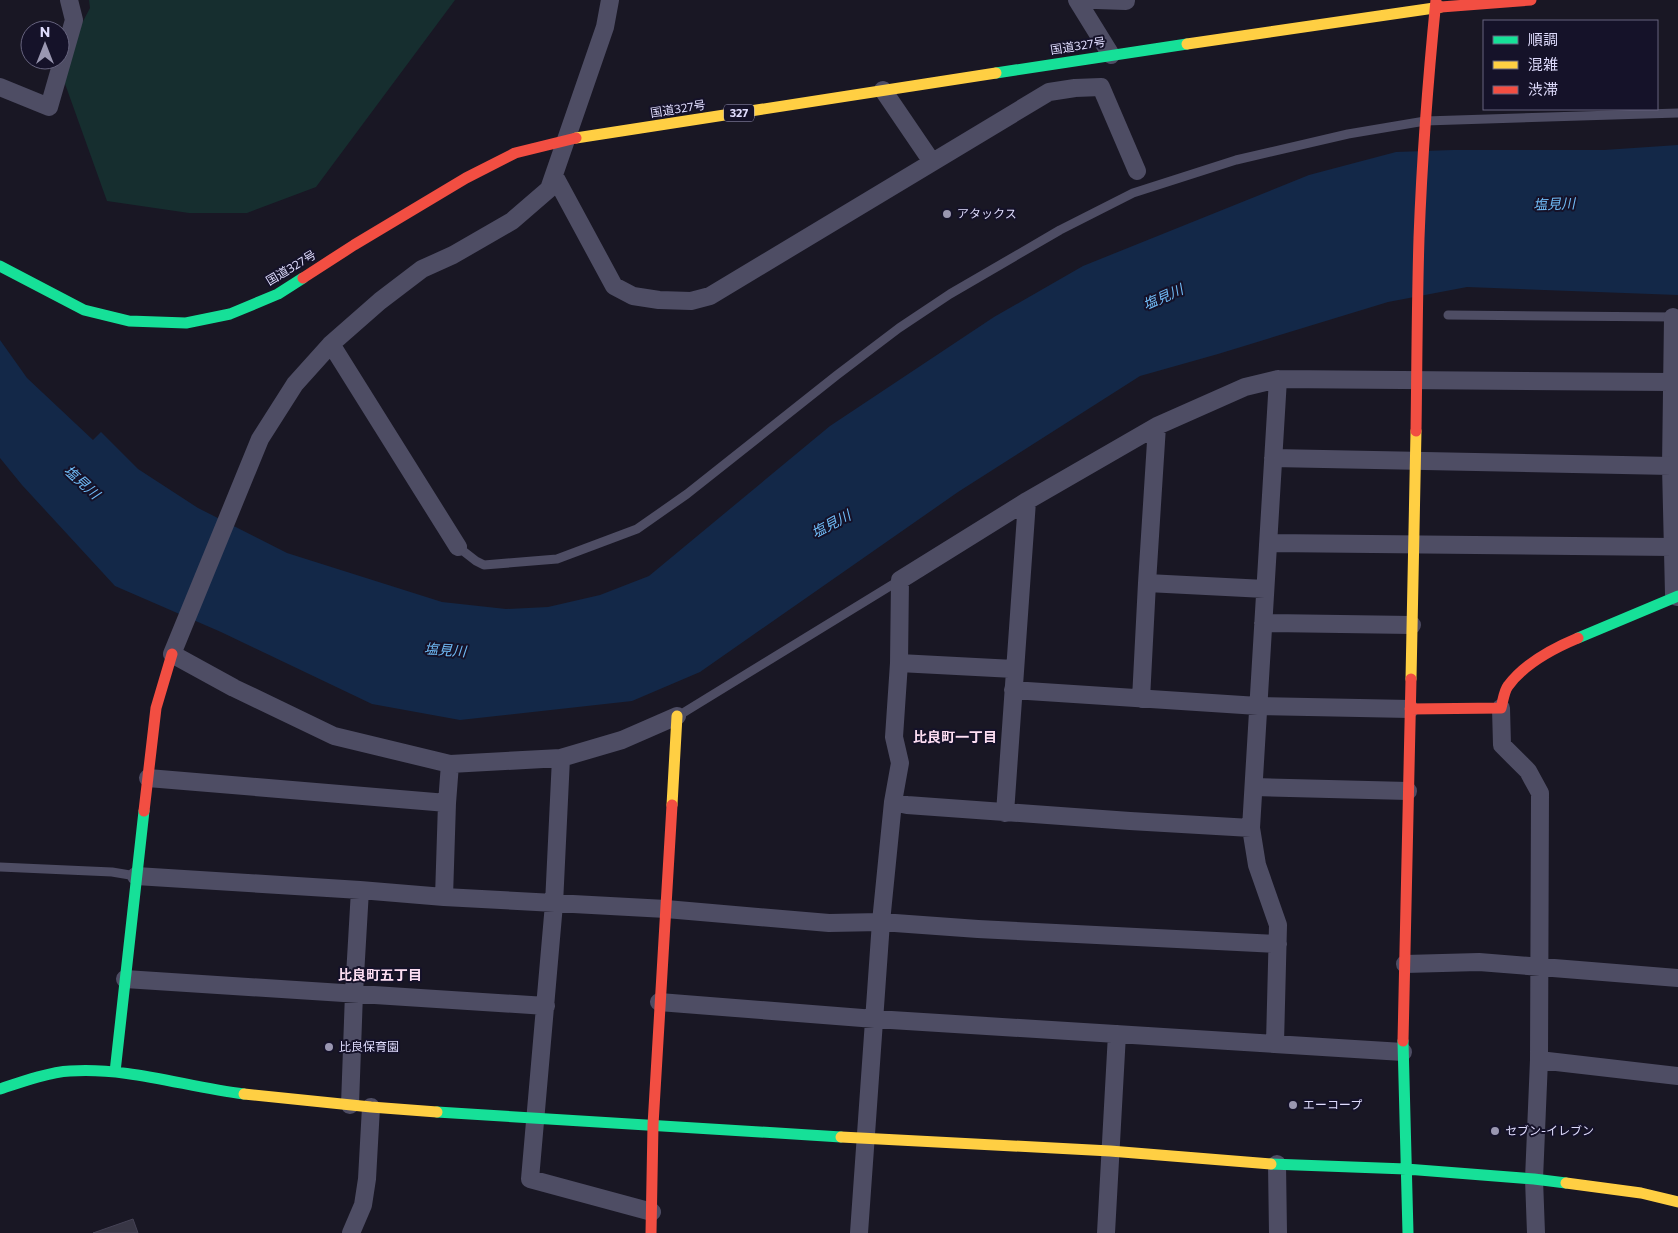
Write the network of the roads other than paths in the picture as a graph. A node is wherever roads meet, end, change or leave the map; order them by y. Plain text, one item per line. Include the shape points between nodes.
1 (69, 0) edge
2 (610, 0) edge
3 (1126, 0) edge
4 (1531, 0) edge
5 (1088, 2) edge
6 (1436, 4) edge
7 (1111, 55) junction
8 (0, 86) edge
9 (882, 90) junction
10 (1678, 114) edge
11 (1425, 121) junction
12 (566, 140) junction
13 (932, 162) junction
14 (1137, 171) dead end
15 (554, 175) junction
16 (0, 266) edge
17 (1448, 316) dead end
18 (1675, 317) edge
19 (331, 344) junction
20 (1278, 379) junction
21 (1417, 380) junction
22 (1671, 382) junction
23 (1157, 426) junction
24 (1273, 458) junction
25 (1415, 461) junction
26 (1671, 466) junction
27 (1027, 501) junction
28 (1268, 543) junction
29 (1413, 544) junction
30 (458, 547) joint
31 (1673, 547) junction
32 (900, 580) junction
33 (1147, 583) junction
34 (1265, 590) junction
35 (1678, 596) edge
36 (1263, 623) junction
37 (1412, 625) junction
38 (172, 654) junction
39 (899, 662) junction
40 (1014, 669) junction
41 (1013, 690) junction
42 (1141, 698) junction
43 (1258, 706) junction
44 (1501, 708) junction
45 (1410, 709) junction
46 (677, 716) junction
47 (561, 758) junction
48 (450, 764) junction
49 (148, 778) junction
50 (1254, 787) junction
51 (1408, 791) junction
52 (893, 802) junction
53 (447, 803) junction
54 (1005, 813) junction
55 (1252, 828) junction
56 (0, 867) edge
57 (136, 876) junction
58 (360, 890) junction
59 (444, 897) junction
60 (554, 904) junction
61 (666, 909) junction
62 (881, 922) junction
63 (1278, 944) junction
64 (1405, 964) junction
65 (1539, 966) junction
66 (1678, 978) edge
67 (125, 979) junction
68 (354, 993) junction
69 (659, 1002) junction
70 (546, 1006) junction
71 (875, 1019) junction
72 (1117, 1034) junction
73 (1276, 1043) junction
74 (1403, 1052) junction
75 (1539, 1060) junction
76 (115, 1072) junction
77 (1678, 1076) edge
78 (0, 1089) edge
79 (350, 1105) junction
80 (371, 1107) junction
81 (536, 1119) junction
82 (653, 1125) junction
83 (866, 1139) junction
84 (1110, 1151) junction
85 (1277, 1164) junction
86 (1406, 1170) junction
87 (1534, 1179) junction
88 (1678, 1202) edge
89 (652, 1212) junction
90 (351, 1233) edge
91 (651, 1233) edge
92 (859, 1233) edge
93 (1106, 1233) edge
94 (1278, 1233) edge
95 (1408, 1233) edge
96 (1536, 1233) edge

1 - 8 street via 74,20 49,107
2 - 12 street via 606,27
3 - 5 street
4 - 6 main road, 国道327号 / 327
5 - 7 street
6 - 7 main road, 国道327号 / 327
6 - 11 main road
7 - 9 main road, 国道327号 / 327
9 - 12 main road, 国道327号 / 327
9 - 13 street
10 - 11 lane
11 - 21 main road
11 - 30 lane via 1348,134 1236,160 1133,193 1060,230 950,294 899,328 836,374 687,494 637,529 557,559 484,565
12 - 15 street
12 - 16 main road, 国道327号 / 327 via 515,153 474,174 278,294 230,314 186,324 129,321 84,310
13 - 14 street via 1049,92 1102,87
13 - 15 street via 710,296 691,301 633,296 614,286
15 - 19 street via 549,189 512,221 422,269
17 - 18 lane
18 - 22 street
19 - 30 street
19 - 38 street via 295,384 260,439
20 - 21 street
20 - 23 street via 1245,387
20 - 24 street
21 - 22 street
21 - 25 main road
22 - 26 street
23 - 27 street
23 - 33 street
24 - 25 street
24 - 28 street
25 - 26 street
25 - 29 main road
26 - 31 street
27 - 32 street
27 - 40 street
28 - 29 street
28 - 34 street
29 - 31 street
29 - 37 main road
31 - 35 street via 1674,594
32 - 39 street
32 - 46 lane
33 - 34 street
33 - 42 street
34 - 36 street
35 - 44 main road via 1564,644 1527,667 1507,687
36 - 37 street
36 - 43 street
37 - 45 main road
38 - 48 street via 334,736
38 - 49 main road via 156,708
39 - 40 street
39 - 52 street via 894,738 900,763
40 - 41 street
41 - 42 street
41 - 54 street
42 - 43 street
43 - 45 street
43 - 50 street
44 - 45 main road
44 - 65 street via 1502,745 1528,771 1540,793
45 - 51 main road
46 - 47 street via 622,740
46 - 61 main road
47 - 48 street
47 - 60 street
48 - 53 street
49 - 53 street
49 - 57 main road
50 - 51 street
50 - 55 street
51 - 64 main road
52 - 54 street via 906,806
52 - 62 street
53 - 59 street
54 - 55 street
55 - 63 street via 1257,865 1278,925
56 - 57 lane
57 - 58 street
57 - 67 main road
58 - 59 street
58 - 68 street
59 - 60 street
60 - 61 street
60 - 70 street
61 - 62 street via 829,923
61 - 69 main road
62 - 63 street
62 - 71 street
63 - 73 street
64 - 65 street via 1479,962
64 - 74 main road
65 - 66 street
65 - 75 street
67 - 68 street
67 - 76 main road
68 - 70 street
68 - 79 street
69 - 71 street
69 - 82 main road
70 - 81 street
71 - 72 street
71 - 83 street
72 - 73 street
72 - 84 street
73 - 74 street
74 - 86 main road
75 - 77 street
75 - 87 street
76 - 78 main road via 69,1071
76 - 79 main road via 229,1092
79 - 80 main road
80 - 81 main road
80 - 90 street via 368,1179 363,1206
81 - 82 main road
81 - 89 street via 530,1179
82 - 83 main road
82 - 89 main road
83 - 84 main road
83 - 92 street
84 - 85 main road
84 - 93 street
85 - 86 main road
85 - 94 street
86 - 87 main road
86 - 95 main road
87 - 88 main road via 1641,1193
87 - 96 street
89 - 91 main road

